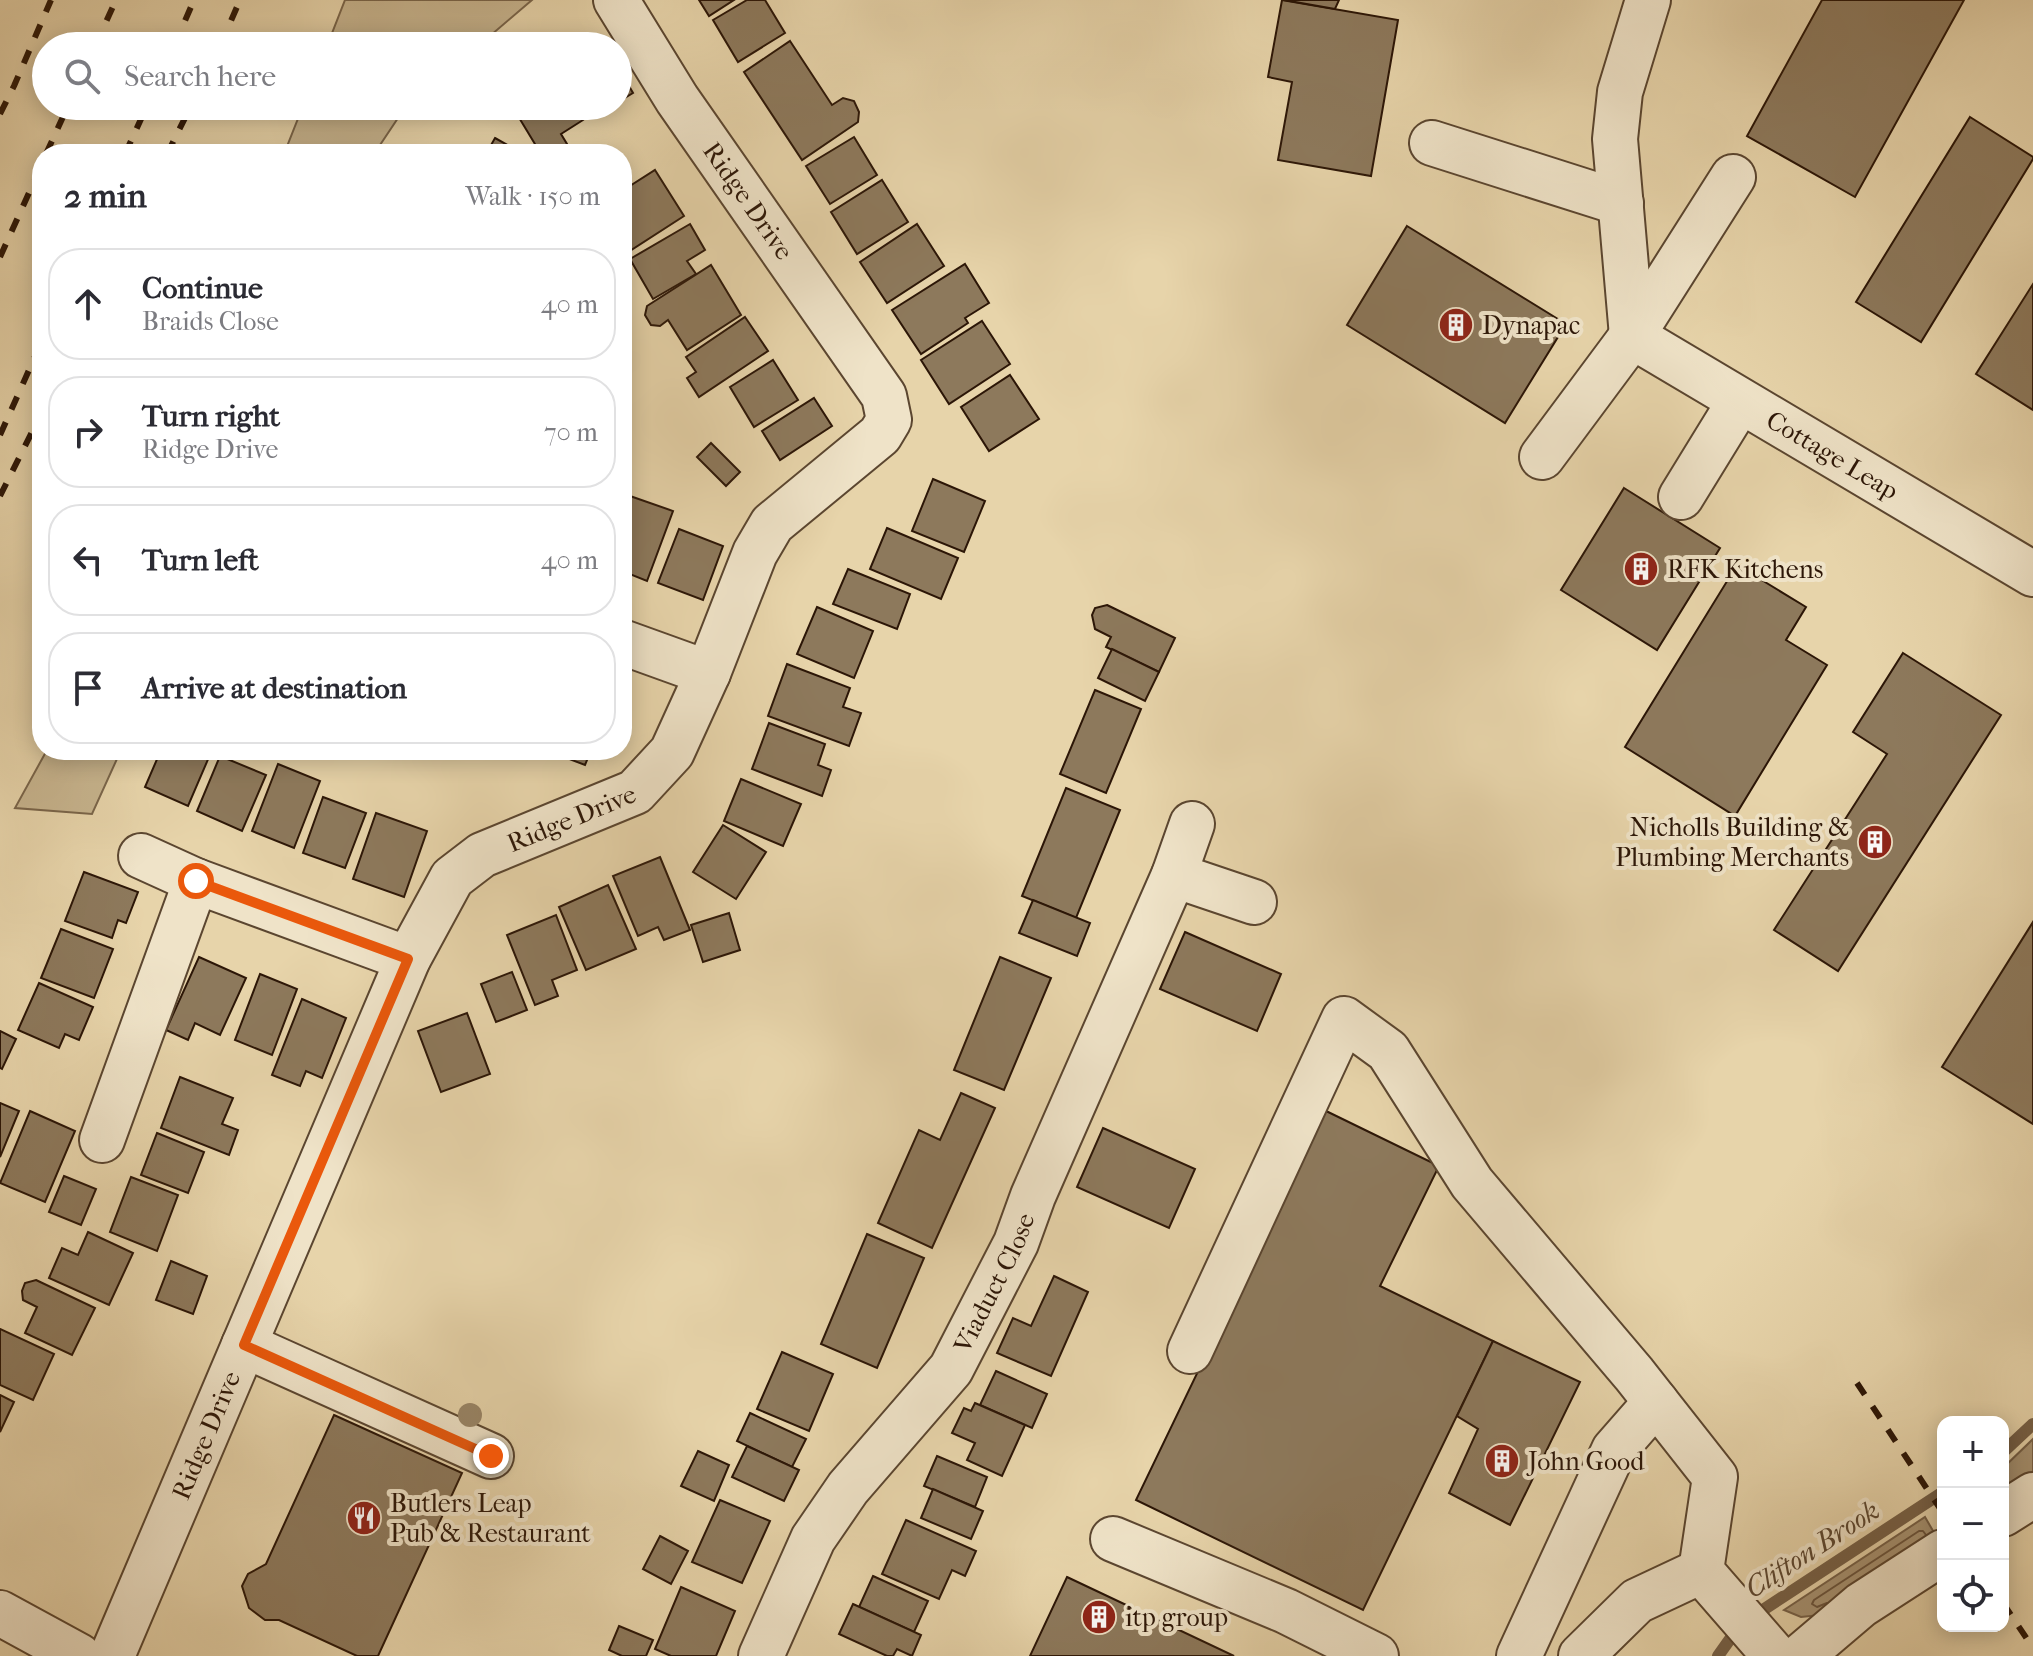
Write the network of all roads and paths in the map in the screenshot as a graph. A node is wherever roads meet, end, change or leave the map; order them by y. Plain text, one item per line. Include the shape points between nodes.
1 (616, 0) edge
2 (1648, 0) edge
3 (1432, 143) dead end
4 (1733, 177) dead end
5 (1621, 203) junction
6 (1632, 336) junction
7 (1740, 401) junction
8 (1542, 457) dead end
9 (1681, 497) dead end
10 (2033, 574) edge
11 (632, 646) edge
12 (708, 673) junction
13 (1192, 824) dead end
14 (141, 856) dead end
15 (1174, 875) junction
16 (196, 881) junction
17 (1254, 902) dead end
18 (408, 959) junction
19 (102, 1140) dead end
20 (244, 1345) junction
21 (1190, 1351) dead end
22 (1656, 1402) junction
23 (491, 1456) dead end
24 (2033, 1495) edge
25 (2009, 1510) edge
26 (1113, 1539) dead end
27 (1937, 1556) edge
28 (1701, 1571) junction
29 (0, 1613) edge
30 (79, 1656) edge
31 (112, 1656) edge
32 (761, 1656) edge
33 (1376, 1656) edge
34 (1519, 1656) edge
35 (1581, 1656) edge
36 (1775, 1656) edge
37 (1801, 1656) edge

1 - 12 street, Ridge Drive via 677,99 884,396 889,420 880,435 772,524 755,553
2 - 5 street via 1620,92 1615,139
3 - 5 street
4 - 6 street
5 - 6 street
6 - 7 street, Cottage Leap
6 - 8 street
7 - 9 street
7 - 10 street, Cottage Leap
11 - 12 street
12 - 18 street, Ridge Drive via 672,752 635,792 482,855 452,878
13 - 15 street, Viaduct Close
14 - 16 street
15 - 17 street
15 - 32 street, Viaduct Close via 1016,1243 951,1369 848,1488 813,1539
16 - 18 street
16 - 19 street
18 - 20 street, Ridge Drive
20 - 23 street
20 - 31 street, Ridge Drive
21 - 22 street via 1344,1019 1388,1051 1472,1183
22 - 28 street via 1715,1477
22 - 34 street via 1614,1450
24 - 25 street
26 - 33 street via 1286,1611
27 - 37 street via 1861,1605
28 - 35 street via 1637,1601
28 - 36 street
29 - 30 street

